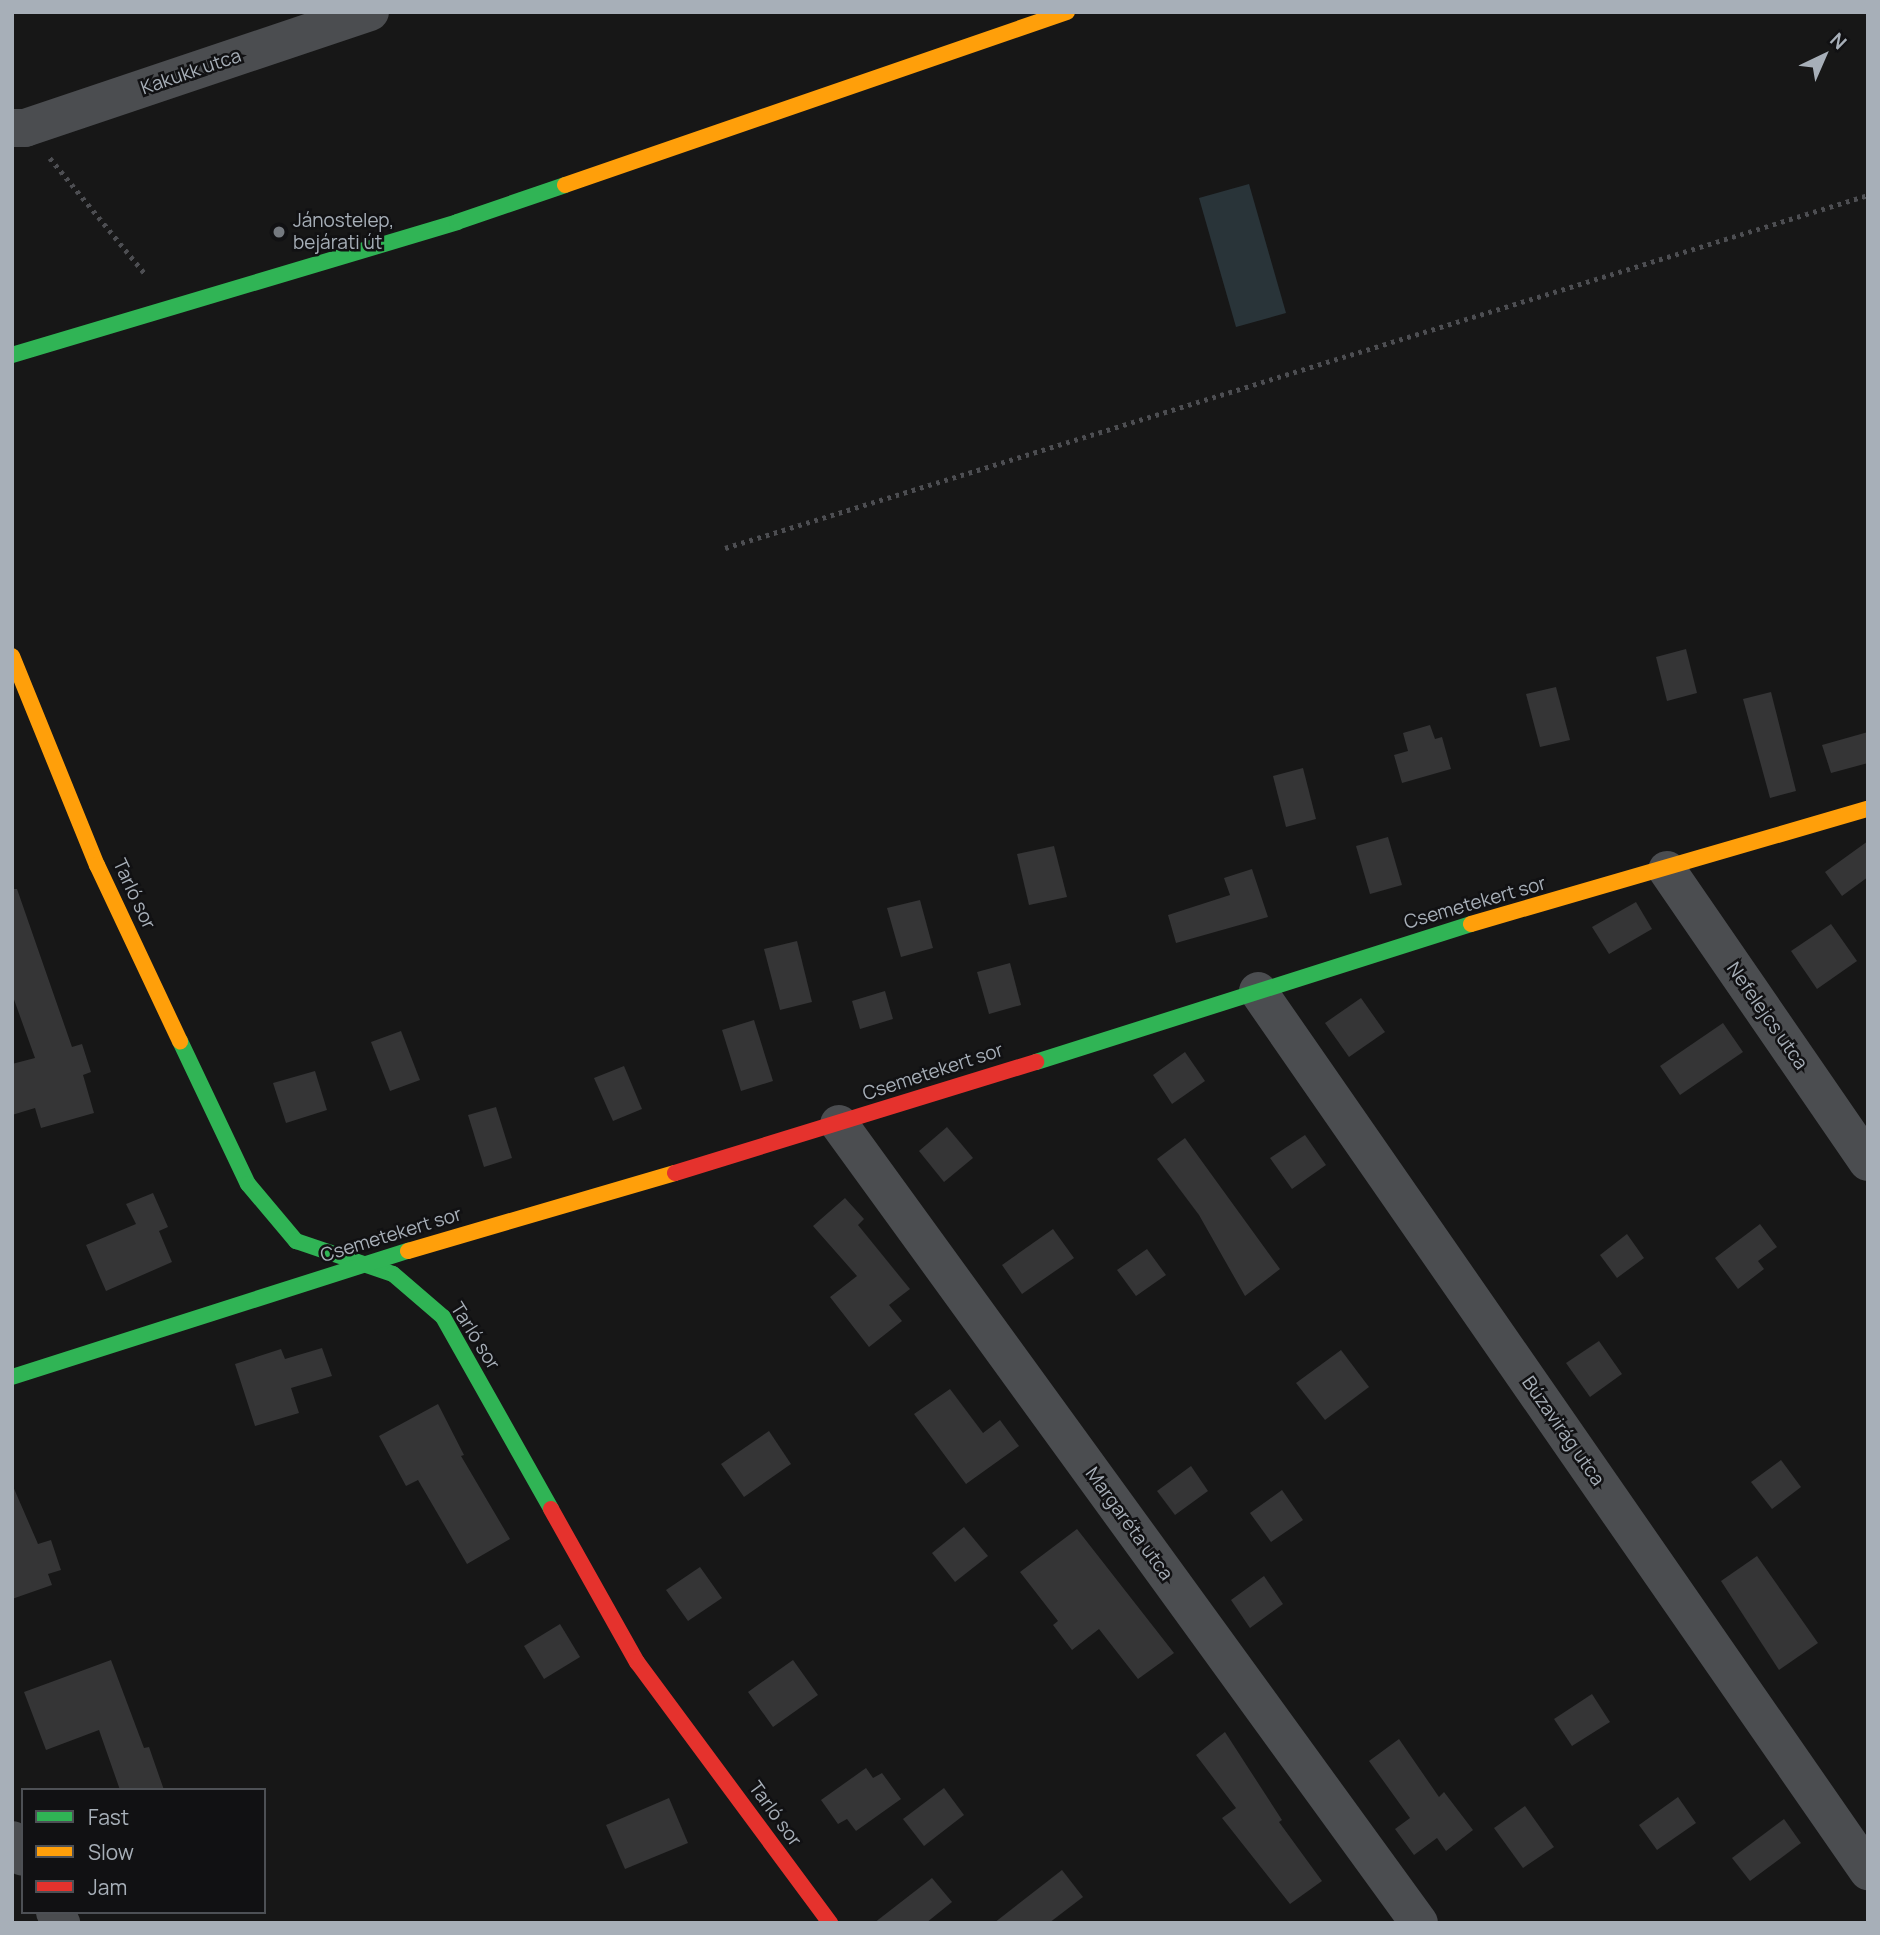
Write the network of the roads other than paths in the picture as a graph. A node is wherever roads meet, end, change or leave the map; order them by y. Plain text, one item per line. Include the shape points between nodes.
1 (370, 12) edge
2 (1067, 12) edge
3 (19, 128) edge
4 (12, 355) edge
5 (12, 656) edge
6 (1868, 809) edge
7 (1667, 870) junction
8 (1258, 991) junction
9 (839, 1124) junction
10 (1868, 1162) edge
11 (359, 1266) junction
12 (12, 1377) edge
13 (1868, 1871) edge
14 (830, 1923) edge
15 (1419, 1923) edge

1 - 3 street, Kakukk utca
2 - 4 street via 457,222
5 - 11 street, Tarló sor via 97,865 248,1184 296,1241
6 - 7 street, Csemetekert sor
7 - 8 street, Csemetekert sor
7 - 10 street, Nefelejcs utca
8 - 9 street, Csemetekert sor
8 - 13 street, Búzavirág utca
9 - 11 street, Csemetekert sor
9 - 15 street, Margaréta utca
11 - 12 street, Csemetekert sor
11 - 14 street, Tarló sor via 393,1274 443,1317 637,1662

